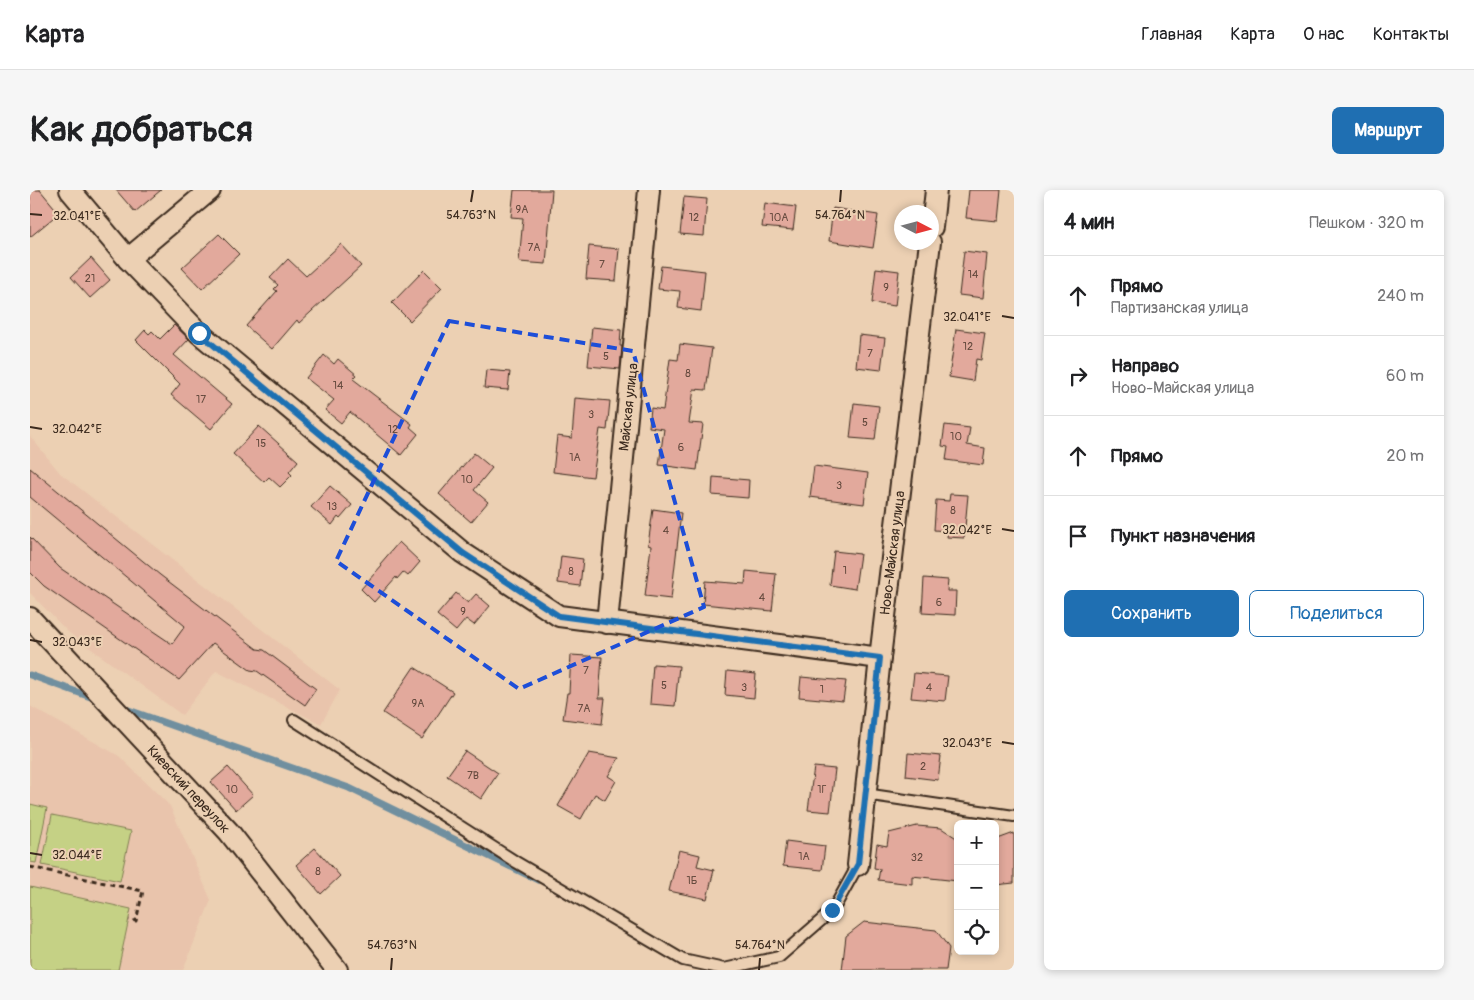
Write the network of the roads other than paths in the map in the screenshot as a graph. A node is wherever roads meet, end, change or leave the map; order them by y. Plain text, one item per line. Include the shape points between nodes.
1 (70, 190) edge
2 (210, 190) edge
3 (649, 190) edge
4 (936, 190) edge
5 (934, 205) edge
6 (929, 250) edge
7 (128, 259) junction
8 (30, 618) edge
9 (607, 623) junction
10 (880, 658) junction
11 (294, 720) dead end
12 (865, 794) junction
13 (1014, 816) edge
14 (858, 864) joint
15 (337, 970) edge
16 (724, 970) edge

1 - 7 street
2 - 7 street
3 - 9 street, Майская улица
4 - 5 street
6 - 10 street, Ново-Майская улица
7 - 9 street via 199,333 463,553 559,616
8 - 15 street, Киевский переулок via 229,832
9 - 10 street
10 - 12 street, Ново-Майская улица
11 - 16 lane via 516,862 683,960
12 - 13 lane
12 - 14 street, Ново-Майская улица
14 - 16 lane via 832,910 779,957

